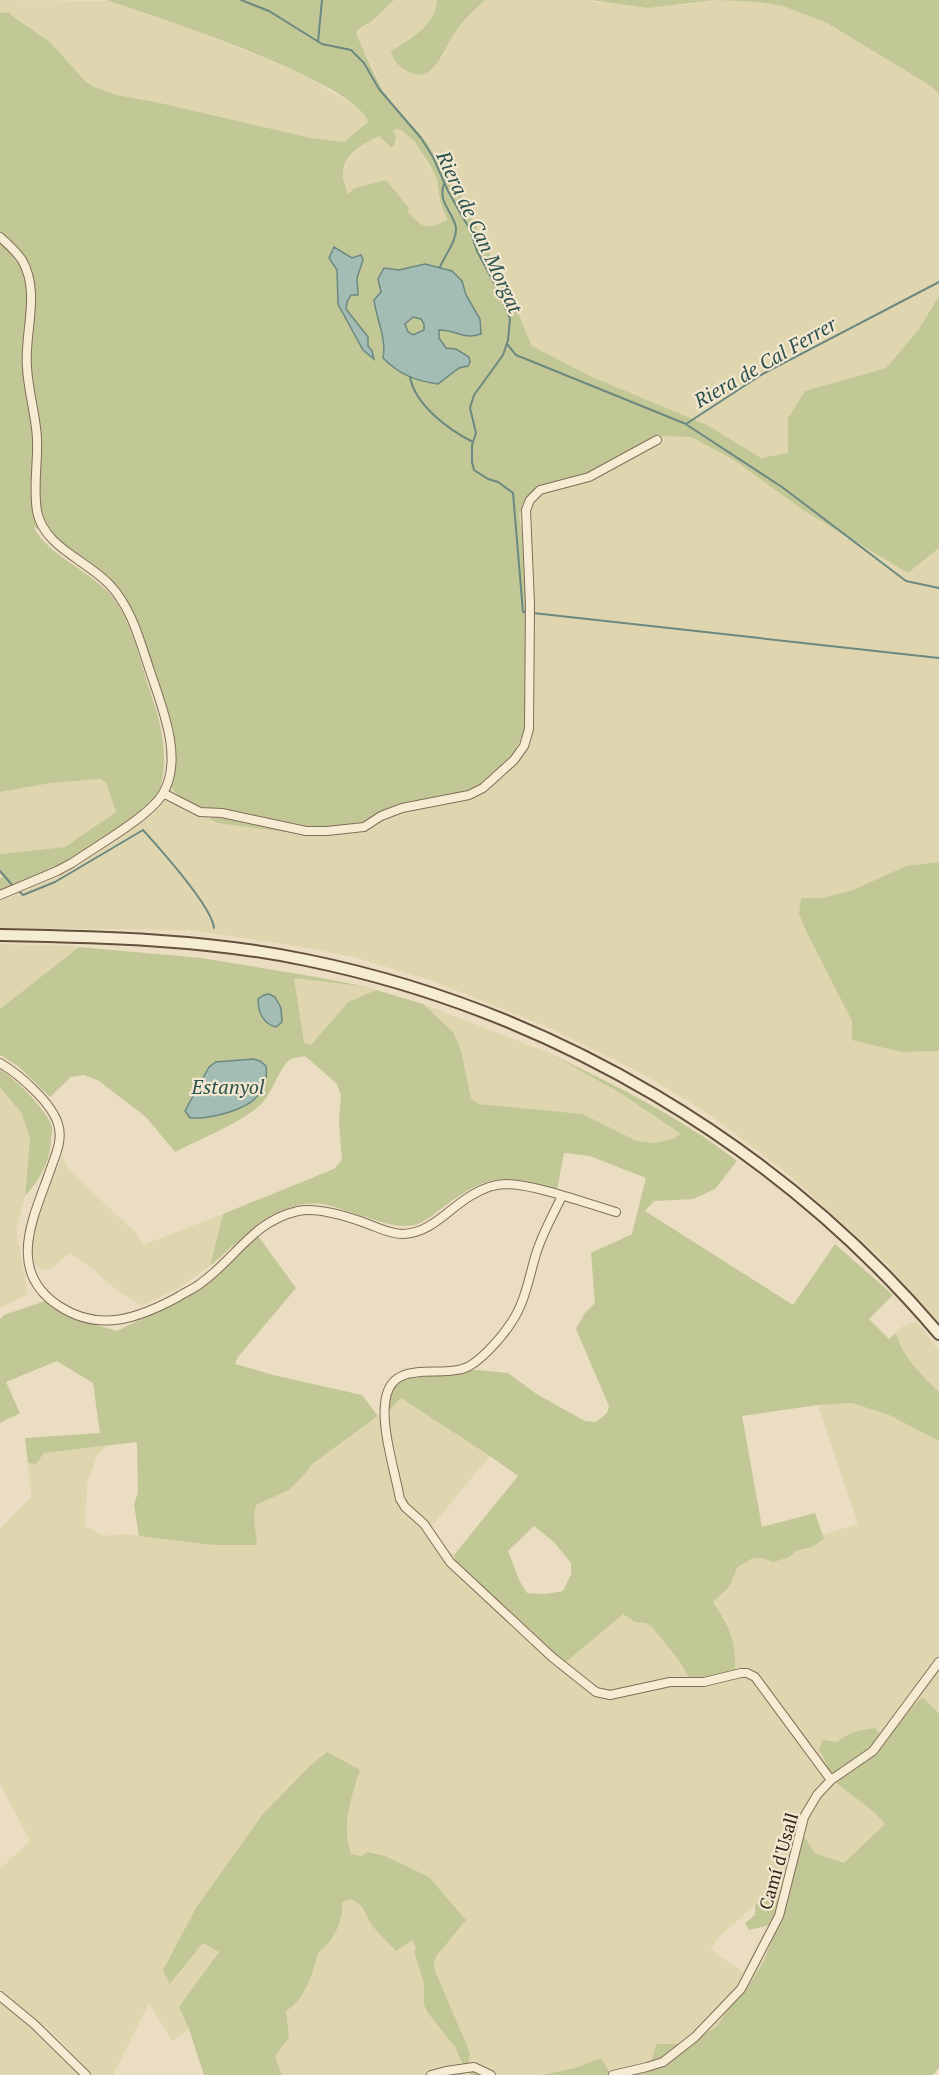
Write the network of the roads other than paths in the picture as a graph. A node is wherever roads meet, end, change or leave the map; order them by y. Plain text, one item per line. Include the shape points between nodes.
1 (0, 237) edge
2 (657, 440) dead end
3 (163, 793) junction
4 (0, 895) edge
5 (0, 935) edge
6 (0, 1063) edge
7 (562, 1196) junction
8 (616, 1212) dead end
9 (939, 1334) edge
10 (939, 1662) edge
11 (831, 1780) junction
12 (0, 1996) edge
13 (86, 2075) edge
14 (431, 2075) edge
15 (491, 2075) edge
16 (614, 2075) edge

1 - 3 street via 21,259 30,284 27,367 37,438 37,514 48,535 117,592 132,618 166,717 171,749 170,773
2 - 3 street via 589,477 540,490 530,500 526,510 529,729 514,760 483,788 469,795 402,808 364,826 327,831 306,831 200,812
3 - 4 street via 144,813 72,863
5 - 9 main road via 180,942 305,959 397,982 544,1036 638,1084 744,1153 846,1237
6 - 7 street via 47,1104 59,1125 56,1156 31,1222 28,1264 44,1294 71,1313 88,1319 121,1320 160,1306 201,1283 264,1225 300,1210 346,1217 402,1234 432,1224 490,1186 519,1185
7 - 8 street
7 - 11 street via 536,1253 516,1314 482,1356 460,1370 429,1370 400,1377 387,1392 384,1419 400,1499 424,1524 450,1562 552,1657 596,1692 610,1695 670,1682 751,1675
10 - 11 street, Camí d'Usall via 873,1751
11 - 16 street, Camí d'Usall via 804,1817 779,1916 741,1989 689,2042 663,2062
12 - 13 street
14 - 15 street via 474,2067

